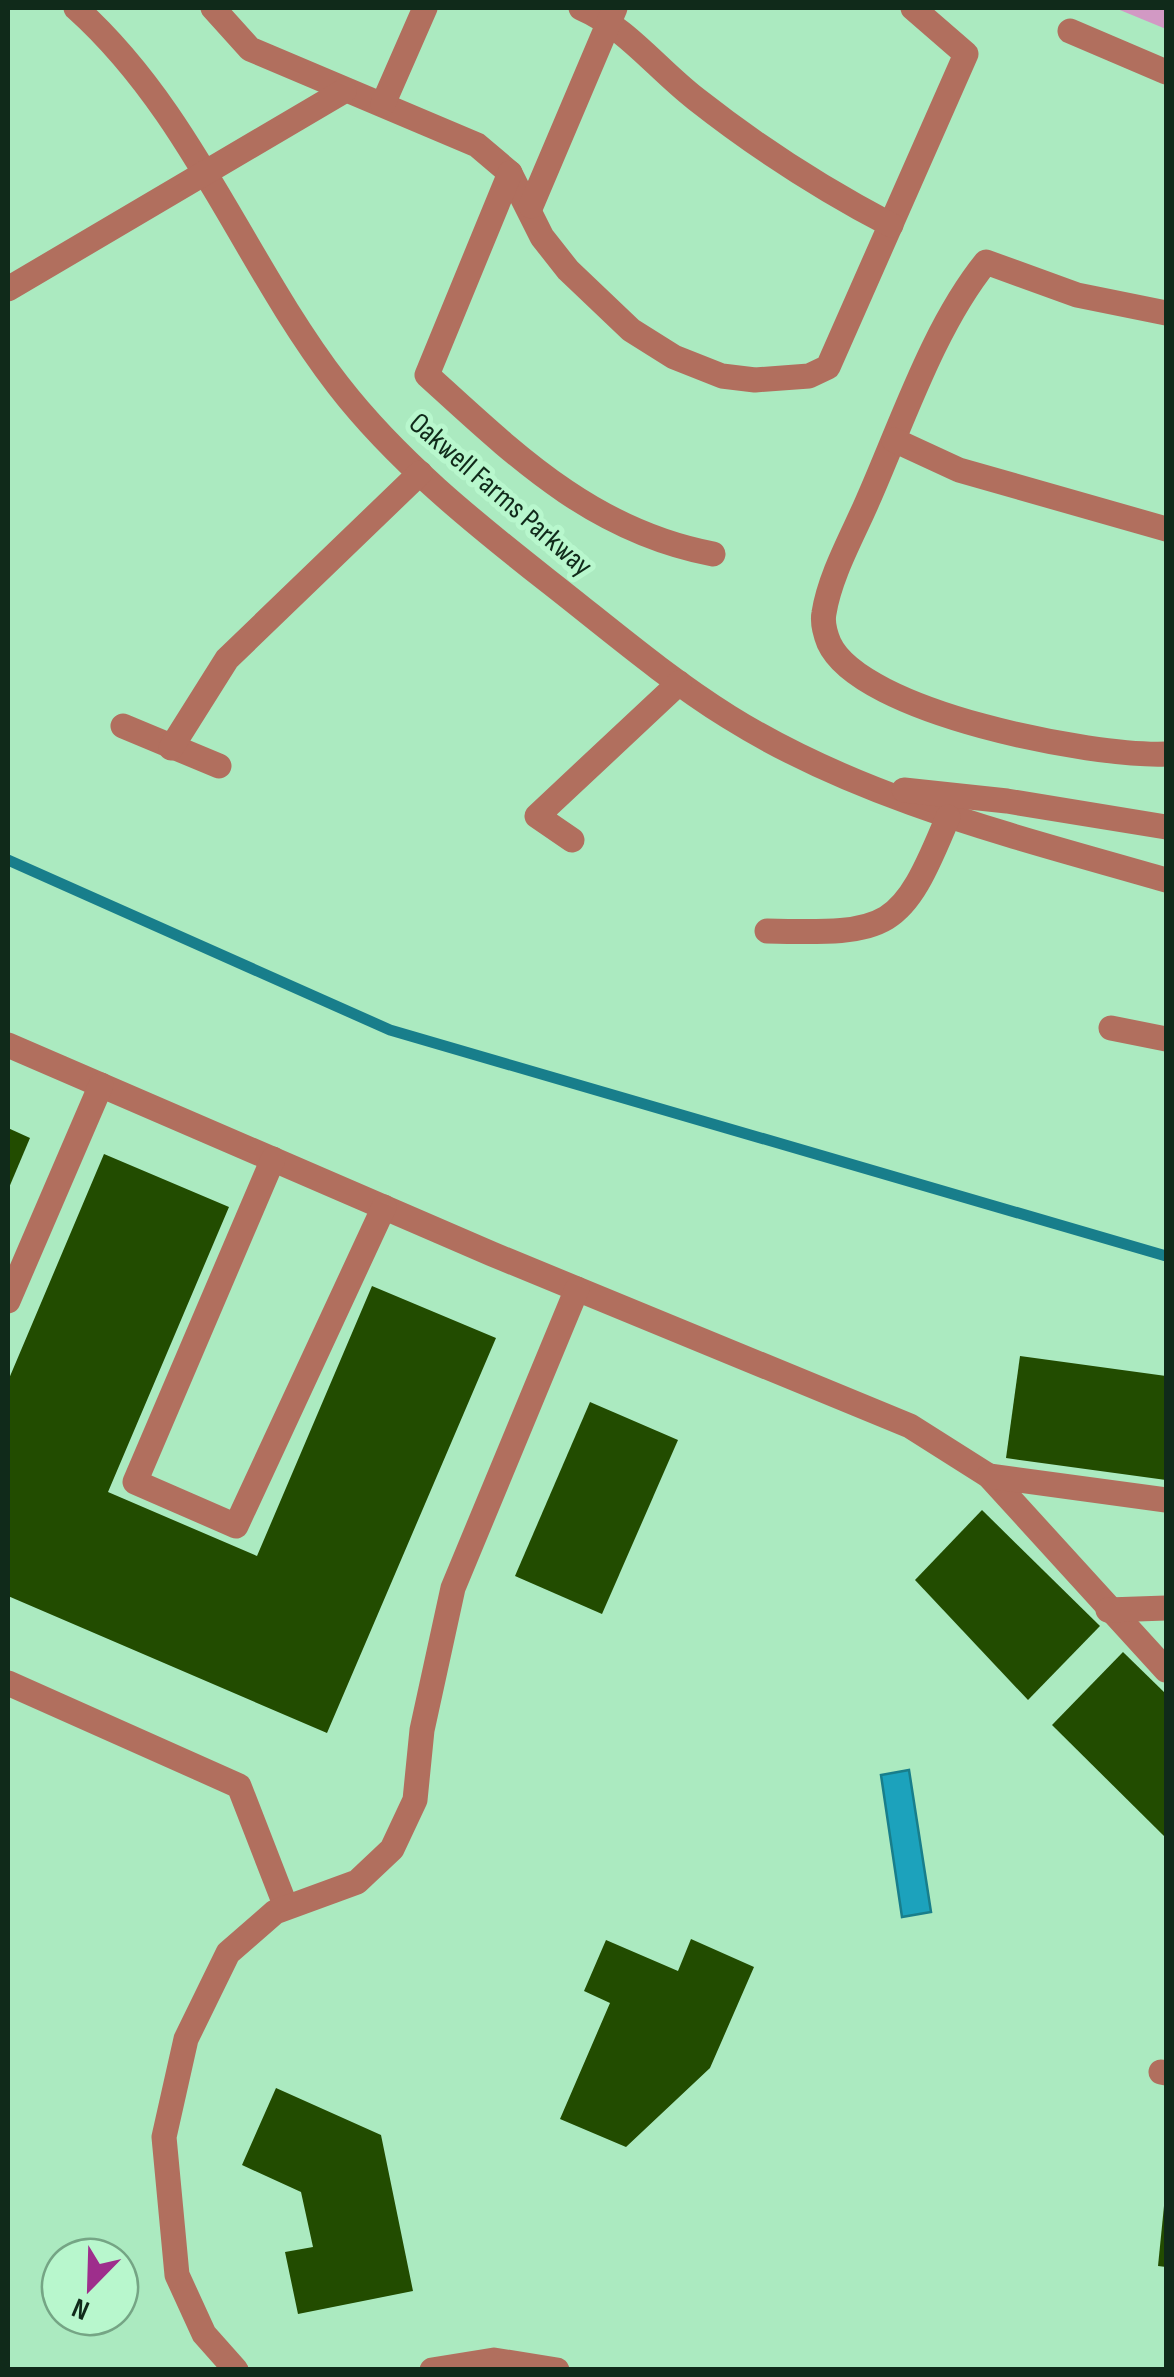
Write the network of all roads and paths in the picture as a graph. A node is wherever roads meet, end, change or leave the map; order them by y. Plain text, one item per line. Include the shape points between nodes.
1 (76, 8) edge
2 (425, 8) edge
3 (581, 8) edge
4 (913, 8) edge
5 (225, 13) edge
6 (612, 14) edge
7 (1070, 31) dead end
8 (1166, 72) edge
9 (344, 91) junction
10 (383, 104) junction
11 (205, 172) junction
12 (510, 173) junction
13 (531, 206) junction
14 (892, 225) junction
15 (8, 289) edge
16 (1166, 312) edge
17 (894, 440) junction
18 (420, 473) junction
19 (1166, 529) edge
20 (713, 554) dead end
21 (679, 683) junction
22 (122, 726) dead end
23 (171, 748) junction
24 (1166, 754) edge
25 (219, 766) dead end
26 (870, 786) junction
27 (948, 817) junction
28 (1166, 828) edge
29 (572, 840) dead end
30 (1166, 880) edge
31 (768, 931) dead end
32 (1110, 1028) dead end
33 (1166, 1036) edge
34 (8, 1045) edge
35 (101, 1085) junction
36 (274, 1159) junction
37 (384, 1208) junction
38 (577, 1290) junction
39 (8, 1301) edge
40 (989, 1476) junction
41 (1166, 1500) edge
42 (1166, 1608) edge
43 (1108, 1610) junction
44 (1166, 1670) edge
45 (8, 1683) edge
46 (286, 1907) junction
47 (236, 2370) edge
48 (432, 2370) edge
49 (557, 2370) edge

1 - 11 street, Oakwell Farms Parkway via 156,93
2 - 10 street
3 - 6 street
4 - 14 street via 966,54
5 - 9 street via 250,49
6 - 13 street
6 - 14 street via 738,132
7 - 8 street
9 - 10 street
9 - 11 street
10 - 12 street via 478,145
11 - 15 street
11 - 18 street, Oakwell Farms Parkway via 297,329
12 - 13 street
12 - 20 street via 427,375 571,497 620,527
13 - 14 street via 542,237 568,270 631,330 674,357 754,380 810,376 828,366
16 - 17 street via 1076,296 986,262 955,306
17 - 19 street via 959,470
17 - 24 street via 825,608 830,646 862,680 949,718 1088,747
18 - 21 street, Oakwell Farms Parkway
18 - 23 street via 227,659
21 - 26 street, Oakwell Farms Parkway via 794,753
21 - 29 street via 537,816
22 - 23 street
23 - 25 street
26 - 27 street, Oakwell Farms Parkway
26 - 28 street, Oakwell Farms Parkway
27 - 30 street, Oakwell Farms Parkway
27 - 31 street via 920,886 889,917 836,933
32 - 33 street
34 - 35 street
35 - 36 street
35 - 39 street
36 - 37 street
36 - 37 street via 135,1482 236,1526
37 - 38 street
38 - 40 street via 910,1426
38 - 46 street via 453,1588 422,1730 415,1800 392,1849 358,1882
40 - 41 street
40 - 43 street
42 - 43 street
43 - 44 street
45 - 46 street via 239,1786
46 - 47 street via 228,1954 186,2038 164,2137 178,2276 204,2334
48 - 49 street via 494,2360

